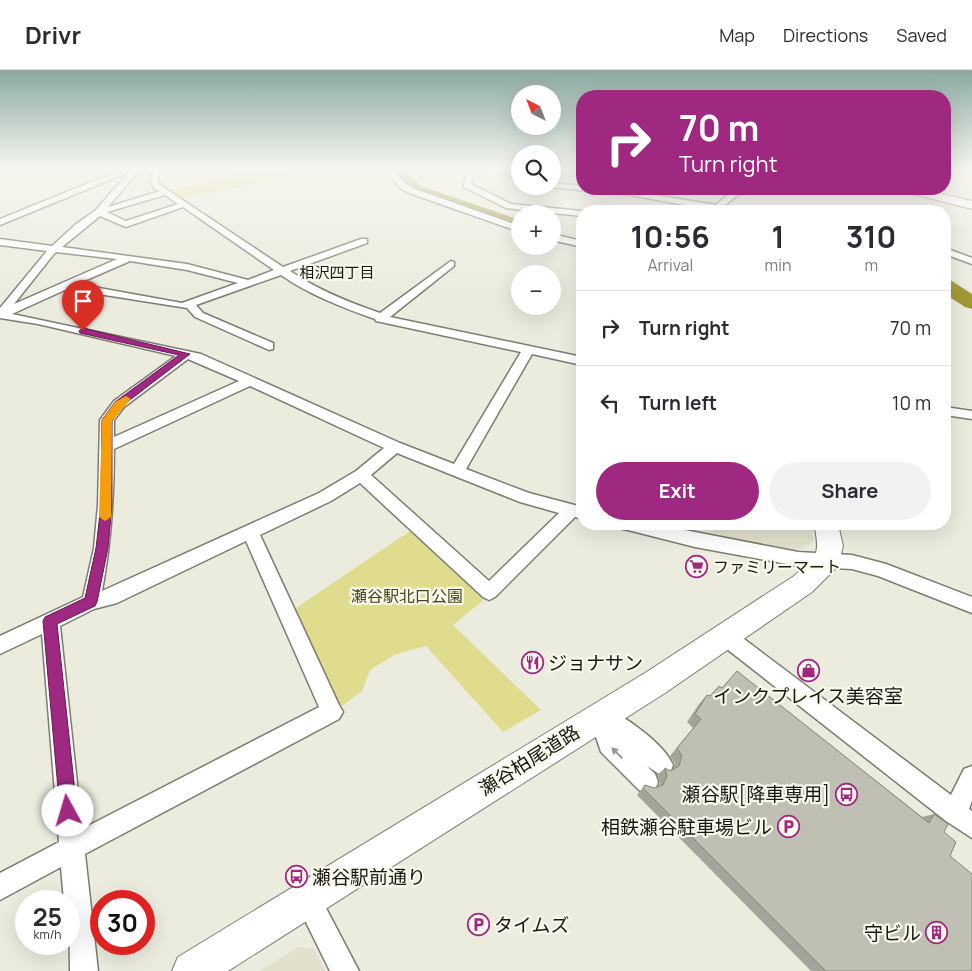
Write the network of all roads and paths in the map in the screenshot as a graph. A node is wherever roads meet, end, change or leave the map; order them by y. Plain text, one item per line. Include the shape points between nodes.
1 (29, 210) edge
2 (107, 210) edge
3 (167, 210) edge
4 (194, 210) edge
5 (471, 210) edge
6 (502, 210) edge
7 (546, 210) edge
8 (101, 212) junction
9 (576, 213) edge
10 (491, 217) junction
11 (0, 222) edge
12 (511, 225) edge
13 (561, 239) edge
14 (364, 241) dead end
15 (0, 242) edge
16 (576, 243) edge
17 (52, 250) junction
18 (951, 253) edge
19 (126, 259) junction
20 (972, 261) edge
21 (452, 264) dead end
22 (282, 271) junction
23 (248, 283) junction
24 (68, 286) junction
25 (189, 304) junction
26 (0, 315) edge
27 (380, 318) junction
28 (269, 346) dead end
29 (528, 351) junction
30 (186, 354) junction
31 (576, 360) edge
32 (250, 381) junction
33 (951, 412) edge
34 (972, 415) edge
35 (107, 446) junction
36 (396, 447) junction
37 (458, 470) junction
38 (361, 475) junction
39 (576, 511) edge
40 (576, 512) edge
41 (653, 530) edge
42 (827, 530) edge
43 (250, 532) junction
44 (826, 562) junction
45 (90, 602) junction
46 (972, 605) edge
47 (50, 621) junction
48 (725, 636) junction
49 (0, 645) edge
50 (600, 716) junction
51 (662, 765) dead end
52 (972, 777) edge
53 (647, 782) dead end
54 (963, 820) edge
55 (72, 849) junction
56 (0, 887) edge
57 (307, 898) junction
58 (84, 971) edge
59 (192, 971) edge
60 (345, 971) edge

1 - 11 street
2 - 8 street
3 - 8 street via 126,224
4 - 22 street
5 - 10 street
6 - 10 street
7 - 9 street
8 - 17 street via 78,226
10 - 12 street
13 - 16 street
14 - 22 street
15 - 17 street
17 - 19 street
17 - 26 street
18 - 20 street
19 - 23 street via 216,272
19 - 24 street
21 - 27 street
22 - 23 street
22 - 27 street via 303,285
23 - 25 street
24 - 25 street via 183,306
24 - 30 street via 0,315 38,320
25 - 28 street via 199,315
27 - 29 street
29 - 31 street
29 - 37 street
30 - 32 street
30 - 35 street via 119,404 107,420
32 - 35 street
32 - 36 street
33 - 34 street
35 - 45 street via 102,548
36 - 37 street
36 - 38 street
37 - 39 street via 526,498
38 - 40 street via 489,592
38 - 43 street via 309,505
41 - 44 street
42 - 44 main road via 831,546
43 - 45 street via 111,597
43 - 55 street via 332,712
44 - 46 street via 852,562 880,569
44 - 48 main road, 瀬谷柏尾道路 via 803,584
45 - 47 street
47 - 49 street
47 - 55 street
48 - 50 main road, 瀬谷柏尾道路
48 - 54 street
50 - 51 street via 627,732
53 -> 50 street via 609,744
50 - 57 main road, 瀬谷柏尾道路
52 - 54 street
55 - 56 street
55 - 58 street
57 - 59 main road, 瀬谷柏尾道路
57 - 60 street

